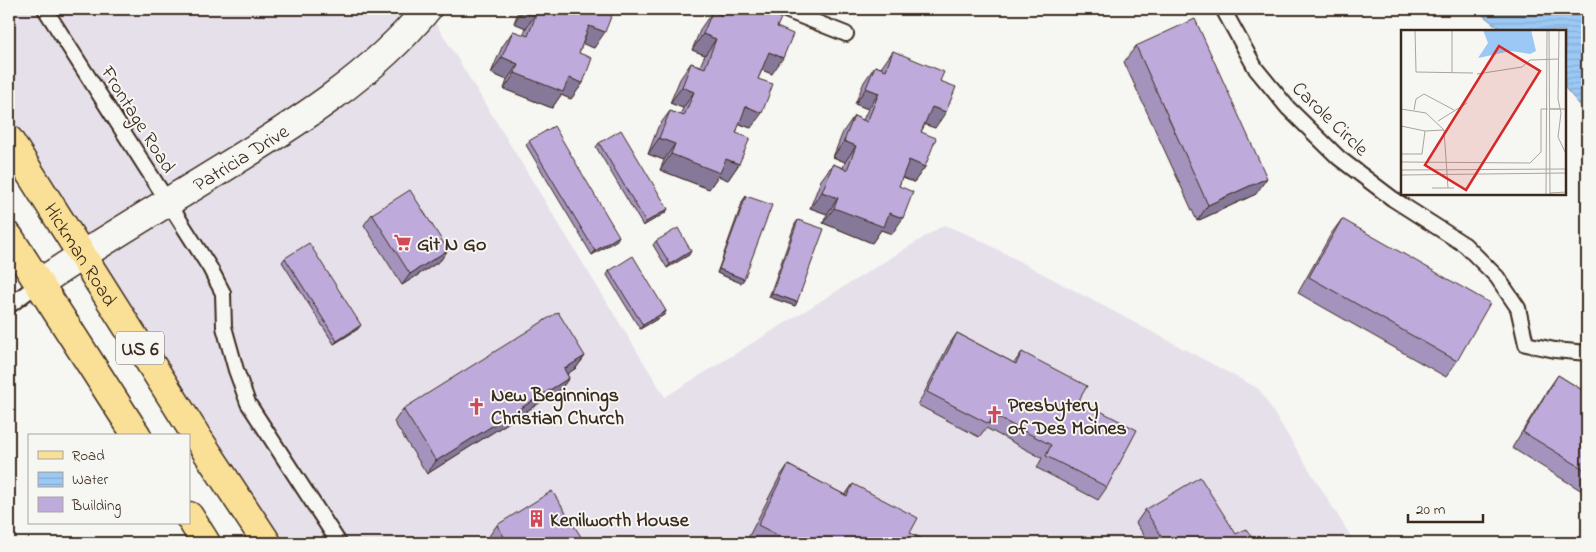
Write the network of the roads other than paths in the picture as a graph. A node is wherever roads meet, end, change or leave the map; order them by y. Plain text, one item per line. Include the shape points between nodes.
1 (45, 9) edge
2 (427, 9) edge
3 (783, 9) edge
4 (1223, 9) edge
5 (846, 34) dead end
6 (9, 140) edge
7 (168, 203) junction
8 (9, 237) edge
9 (81, 255) junction
10 (38, 284) junction
11 (9, 306) edge
12 (1587, 353) edge
13 (135, 434) edge
14 (190, 518) edge
15 (206, 543) edge
16 (267, 543) edge
17 (339, 543) edge

1 - 7 lane, Frontage Road
2 - 7 street, Patricia Drive via 376,62 337,95
3 - 5 lane
4 - 12 lane, Carole Circle via 1256,69 1294,114 1339,158 1393,199 1465,245 1497,277 1518,308 1526,344
6 - 9 main road, Hickman Road / US 6
7 - 9 street, Patricia Drive
7 - 17 lane, Frontage Road via 223,293 224,326 248,403
8 - 10 main road, US 6
9 - 10 street, Patricia Drive
9 - 16 main road, Hickman Road / US 6
10 - 11 lane
10 - 13 main road, US 6
14 - 15 main road

